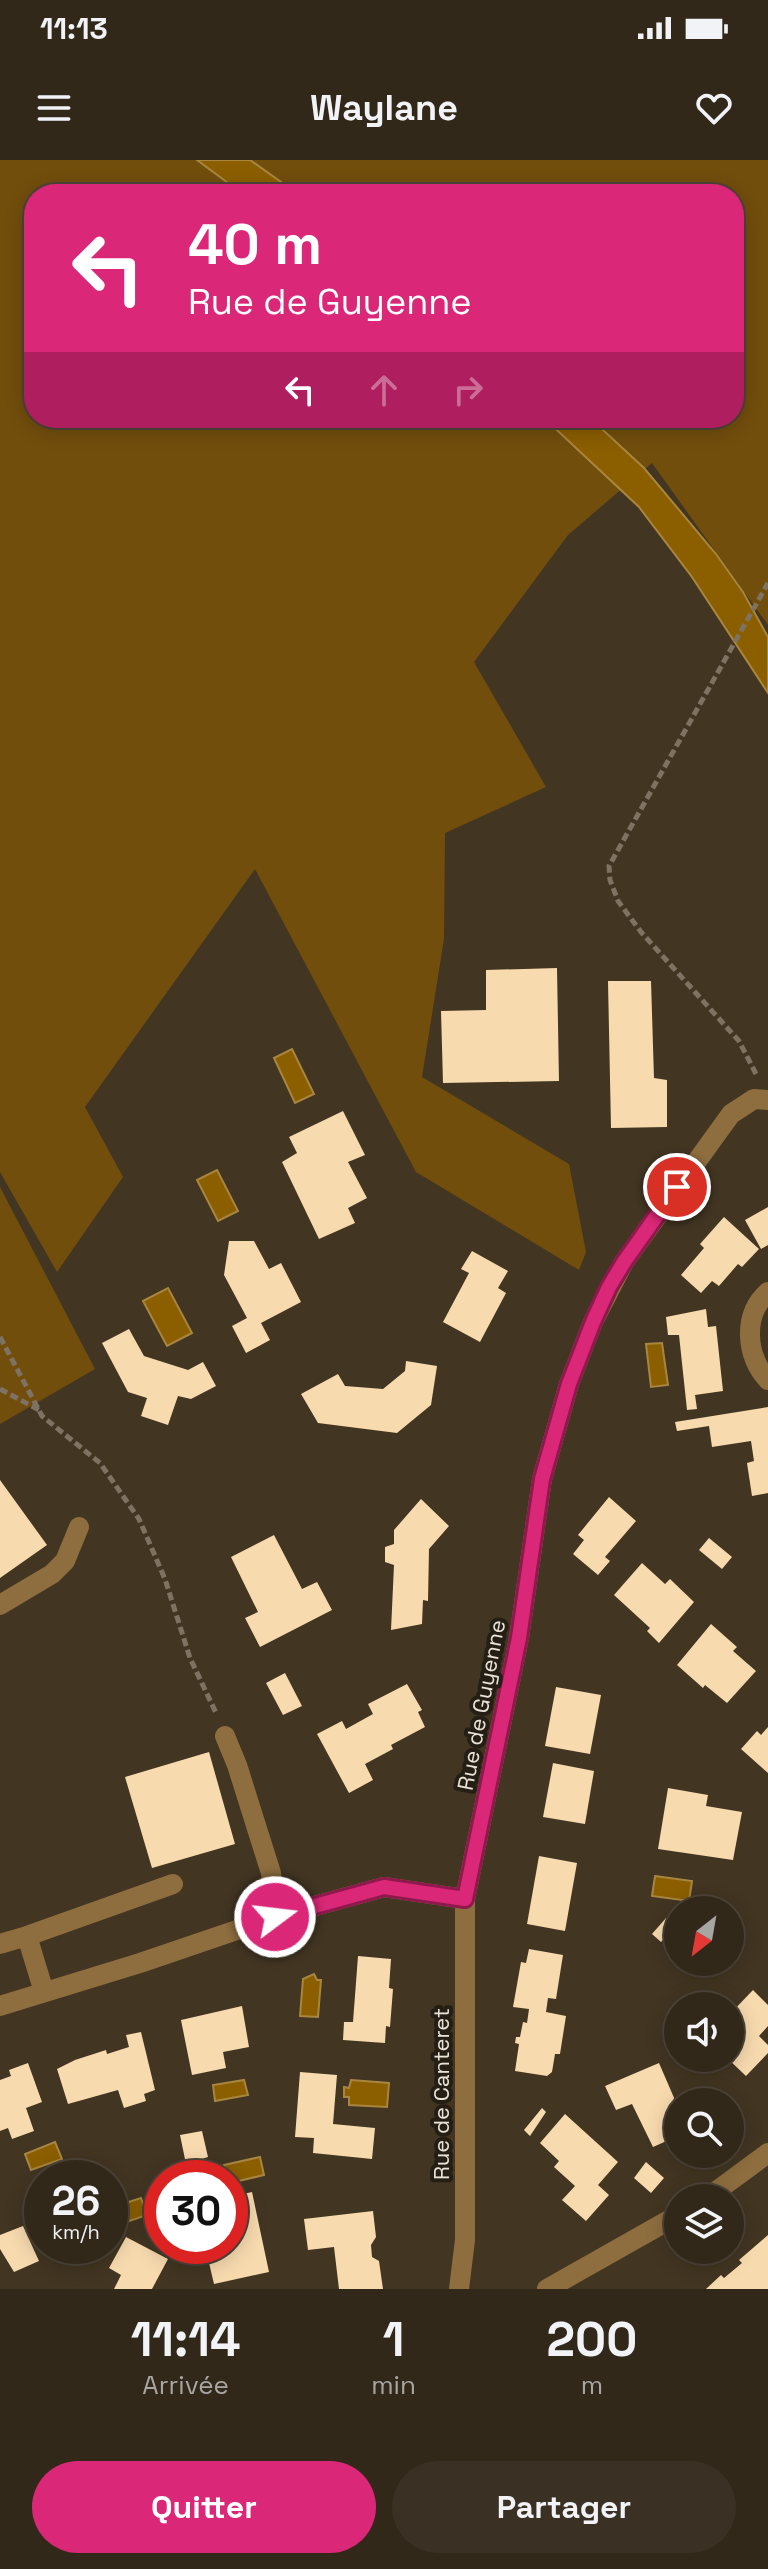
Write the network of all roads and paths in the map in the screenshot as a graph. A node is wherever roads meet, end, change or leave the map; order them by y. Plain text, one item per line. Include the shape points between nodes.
1 (768, 583) edge
2 (761, 1099) edge
3 (768, 1292) edge
4 (0, 1337) edge
5 (768, 1380) edge
6 (0, 1389) edge
7 (39, 1410) junction
8 (79, 1527) dead end
9 (0, 1605) edge
10 (225, 1736) joint
11 (173, 1884) dead end
12 (465, 1899) junction
13 (275, 1917) junction
14 (27, 1936) junction
15 (0, 1944) edge
16 (44, 1992) junction
17 (0, 2006) edge
18 (768, 2153) edge
19 (726, 2184) edge
20 (664, 2223) edge
21 (556, 2287) edge
22 (459, 2289) edge

1 - 2 path via 609,866 618,901 641,932 739,1041
2 - 12 street, Rue de Guyenne via 731,1114 624,1262 569,1384 542,1479 521,1627
3 - 5 street via 752,1309 750,1326 754,1359
4 - 7 path
6 - 7 path
7 - 10 path via 100,1463 139,1519
8 - 9 street via 65,1561 52,1574
10 - 13 street via 271,1873
11 - 14 street
12 - 13 street via 384,1887
12 - 22 street, Rue de Canteret via 465,2240
13 - 16 street
14 - 15 street
14 - 16 street
16 - 17 street
18 - 19 street
20 - 21 street

